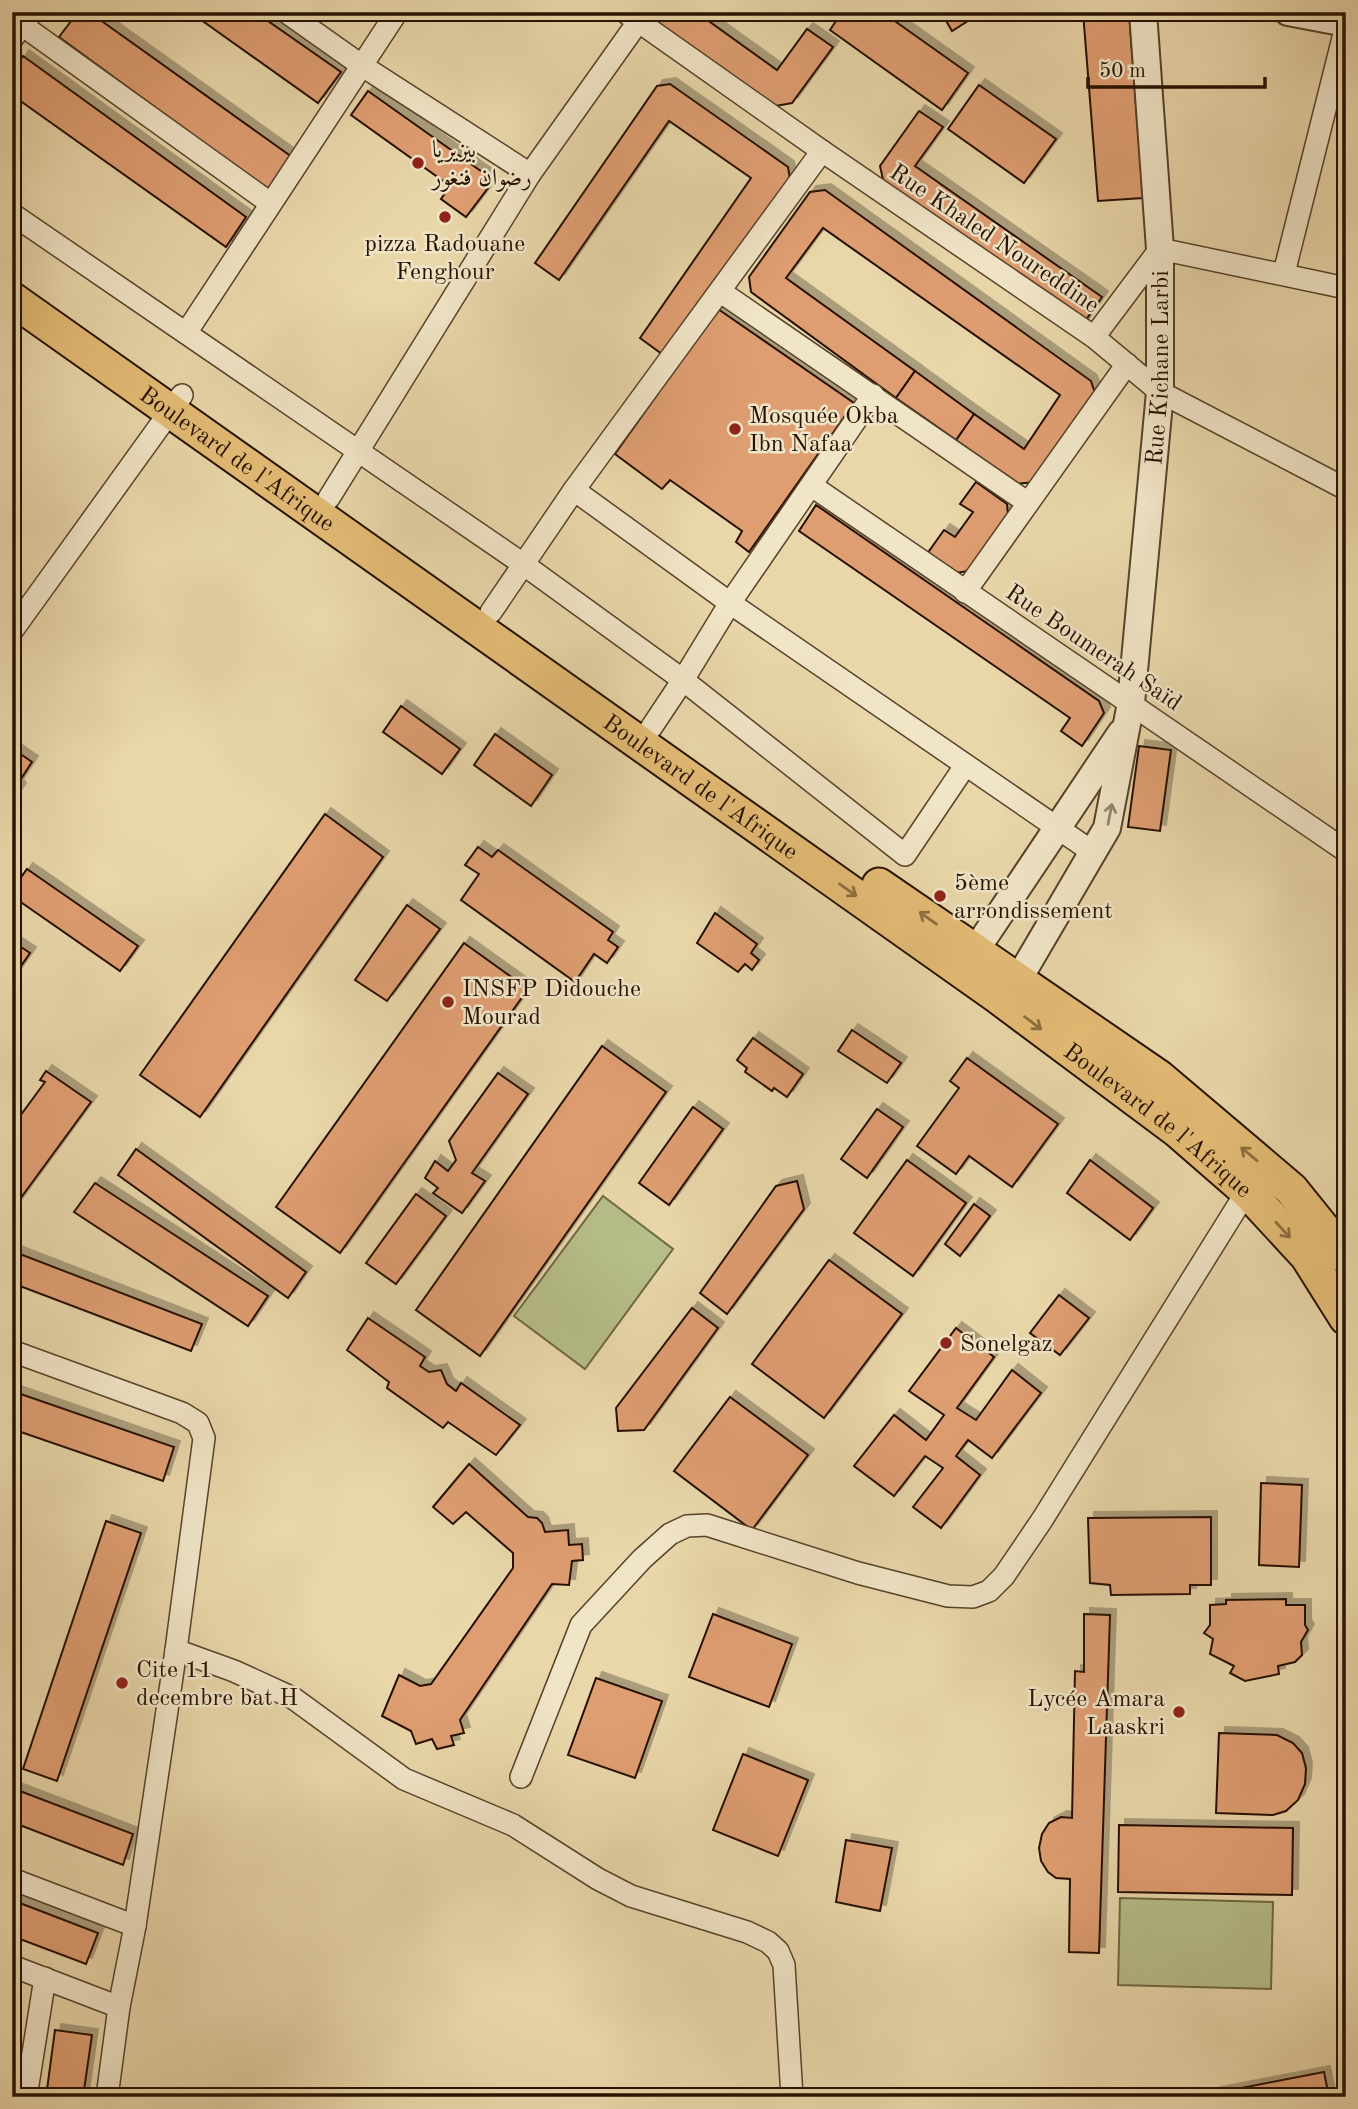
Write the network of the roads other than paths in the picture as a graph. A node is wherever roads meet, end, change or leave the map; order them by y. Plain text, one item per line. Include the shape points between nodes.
1 (286, 12) edge
2 (397, 12) edge
3 (1143, 12) edge
4 (1288, 12) edge
5 (631, 17) edge
6 (1346, 24) edge
7 (22, 26) edge
8 (361, 65) junction
9 (822, 151) junction
10 (530, 174) junction
11 (270, 203) junction
12 (12, 214) edge
13 (1160, 249) junction
14 (1284, 273) junction
15 (12, 276) edge
16 (1346, 288) edge
17 (721, 292) junction
18 (12, 299) edge
19 (186, 333) junction
20 (1094, 337) junction
21 (1127, 363) junction
22 (1160, 392) junction
23 (873, 395) junction
24 (176, 402) junction
25 (359, 450) junction
26 (812, 486) junction
27 (1346, 489) edge
28 (574, 490) junction
29 (329, 498) junction
30 (1028, 503) junction
31 (523, 564) junction
32 (965, 592) junction
33 (22, 600) edge
34 (730, 603) junction
35 (491, 612) junction
36 (12, 631) edge
37 (683, 680) junction
38 (1129, 713) junction
39 (651, 728) junction
40 (965, 766) junction
41 (1057, 828) junction
42 (1346, 852) edge
43 (1094, 853) junction
44 (975, 951) junction
45 (1018, 980) junction
46 (1291, 1189) junction
47 (1247, 1191) junction
48 (1346, 1228) edge
49 (1346, 1257) edge
50 (1346, 1318) edge
51 (12, 1351) edge
52 (176, 1650) junction
53 (521, 1777) dead end
54 (12, 1879) edge
55 (135, 1926) junction
56 (12, 1966) edge
57 (45, 1978) junction
58 (119, 2007) junction
59 (26, 2097) edge
60 (107, 2097) edge
61 (792, 2097) edge

1 - 8 street
2 - 8 street
3 - 13 street, Rue Kichane Larbi
4 - 6 street
5 - 9 street, Rue Khaled Noureddine
5 - 10 street
6 - 14 street
7 - 11 street
8 - 10 street
8 - 11 street
9 - 17 street
9 - 20 street, Rue Khaled Noureddine
10 - 25 street
11 - 19 street
12 - 19 street
13 - 14 street
13 - 20 street
13 - 22 street, Rue Kichane Larbi
14 - 16 street
15 - 24 main road, Boulevard de l'Afrique
17 - 23 street
17 - 28 street
18 - 24 main road, Boulevard de l'Afrique
19 - 25 street
20 - 21 street, Rue Khaled Noureddine
21 - 22 street, Rue Khaled Noureddine
21 - 30 street
22 - 27 street, Rue Khaled Noureddine
22 - 38 street, Rue Kichane Larbi
23 - 26 street
23 - 30 street
24 - 29 main road, Boulevard de l'Afrique
24 - 33 street
24 -> 47 main road, Boulevard de l'Afrique via 998,996 1178,1131
25 - 29 street
25 - 31 street
26 - 32 street, Rue Boumerah Saïd
26 - 34 street
28 - 31 street
28 - 34 street
29 - 35 main road, Boulevard de l'Afrique
30 - 32 street
31 - 35 street
31 - 37 street
32 - 38 street, Rue Boumerah Saïd
33 - 36 street
34 - 37 street
34 - 40 street
35 - 39 main road, Boulevard de l'Afrique
37 - 39 street
37 - 40 street via 905,855
38 - 41 street, Rue Kichane Larbi
38 - 42 street, Rue Boumerah Saïd
43 -> 38 street, Rue Kichane Larbi via 1107,828
44 -> 39 main road, Boulevard de l'Afrique
40 - 41 street
41 - 43 street
41 - 44 street, Rue Kichane Larbi
43 - 45 street, Rue Kichane Larbi
44 - 45 main road, Boulevard de l'Afrique
46 -> 45 main road, Boulevard de l'Afrique via 1159,1077
46 - 48 street
46 - 49 main road, Boulevard de l'Afrique
47 -> 50 main road, Boulevard de l'Afrique via 1307,1256
47 - 53 street via 1042,1520 989,1591 973,1597 948,1596 707,1525 687,1526 670,1534 642,1559 582,1625
51 - 52 street via 182,1413 198,1423 204,1437
52 - 55 street
52 - 61 street via 293,1698 404,1779 513,1825 631,1896 747,1931 768,1942 784,1965
54 - 55 street
55 - 58 street
56 - 57 street
57 - 58 street
57 - 59 street
58 - 60 street

